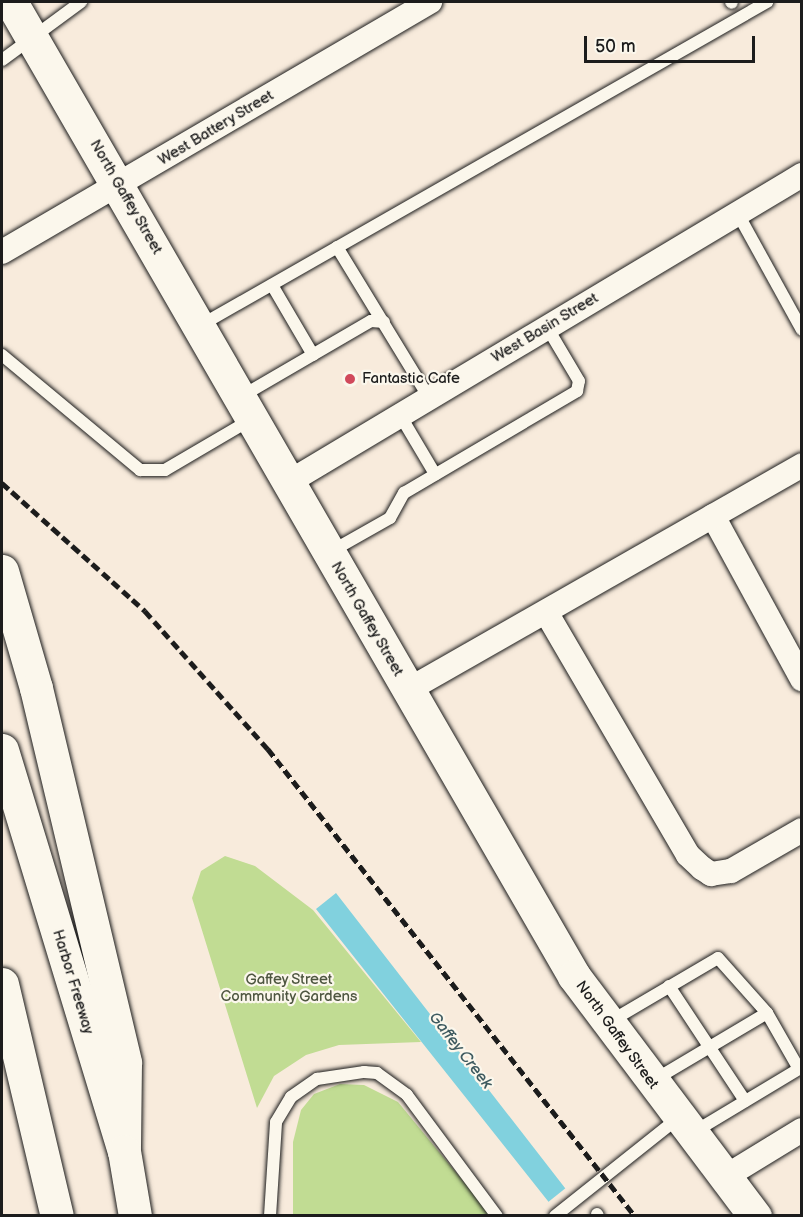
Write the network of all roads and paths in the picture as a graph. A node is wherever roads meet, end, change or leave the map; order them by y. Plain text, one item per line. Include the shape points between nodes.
1 (10, 2) edge
2 (81, 2) edge
3 (429, 2) edge
4 (767, 2) edge
5 (30, 36) junction
6 (2, 60) edge
7 (801, 175) edge
8 (120, 184) junction
9 (738, 214) junction
10 (337, 247) junction
11 (2, 252) edge
12 (272, 285) junction
13 (384, 322) junction
14 (200, 326) junction
15 (548, 327) junction
16 (801, 330) edge
17 (2, 355) edge
18 (313, 355) junction
19 (429, 398) junction
20 (247, 408) junction
21 (400, 415) junction
22 (801, 465) edge
23 (435, 474) junction
24 (289, 482) junction
25 (713, 516) junction
26 (329, 553) junction
27 (2, 572) edge
28 (546, 612) junction
29 (801, 679) edge
30 (408, 690) junction
31 (2, 750) edge
32 (801, 830) edge
33 (2, 984) edge
34 (669, 986) junction
35 (767, 1013) junction
36 (606, 1024) junction
37 (709, 1048) junction
38 (651, 1082) junction
39 (745, 1101) junction
40 (685, 1126) junction
41 (801, 1130) edge
42 (124, 1151) junction
43 (725, 1177) junction
44 (57, 1215) edge
45 (135, 1215) edge
46 (270, 1215) edge
47 (497, 1215) edge
48 (555, 1215) edge
49 (755, 1215) edge

1 - 5 main road, North Gaffey Street
2 - 5 lane
3 - 8 street, West Battery Street
4 - 10 lane
5 - 6 lane
5 - 8 main road, North Gaffey Street
7 - 9 street, West Basin Street
8 - 11 street, West Battery Street
8 - 14 main road, North Gaffey Street
9 - 15 street, West Basin Street
9 - 16 lane
10 - 12 lane
10 - 13 lane
12 - 14 lane
12 - 18 lane
13 - 18 lane via 371,321
13 - 19 lane
14 - 20 main road, North Gaffey Street
15 - 19 street, West Basin Street
15 - 23 lane via 579,381 577,391
17 - 20 lane via 140,470 165,470
18 - 20 lane
19 - 21 street, West Basin Street
20 - 24 main road, North Gaffey Street
21 - 23 lane
21 - 24 street, West Basin Street
22 - 25 street
23 - 26 lane via 404,493 390,518
24 - 26 main road, North Gaffey Street
25 - 28 street
25 - 29 street
26 - 30 main road, North Gaffey Street
27 - 42 main road via 15,610 125,1064
28 - 30 street
28 - 32 street via 688,855 702,868 711,874 731,871
30 - 36 main road, North Gaffey Street
31 - 42 main road, Harbor Freeway
33 - 44 main road
34 - 35 lane via 724,959
34 - 36 lane
34 - 37 lane
35 - 37 lane
35 - 39 lane via 800,1067
36 - 38 main road, North Gaffey Street
37 - 38 lane
37 - 39 lane
38 - 40 main road, North Gaffey Street
39 - 40 lane
40 - 43 main road, North Gaffey Street
40 - 48 lane
41 - 43 street
42 - 45 main road, Harbor Freeway
43 - 49 main road, North Gaffey Street
46 - 47 lane via 276,1122 291,1097 317,1079 364,1072 377,1073 407,1095

